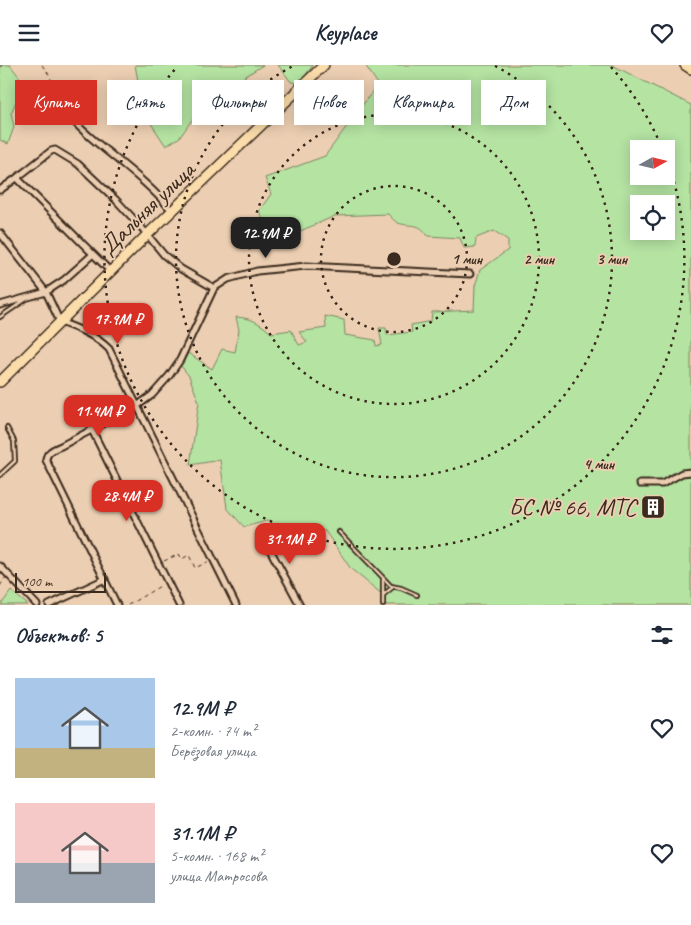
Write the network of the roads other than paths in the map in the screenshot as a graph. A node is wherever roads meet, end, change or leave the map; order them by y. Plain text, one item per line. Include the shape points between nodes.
1 (324, 65) edge
2 (685, 65) edge
3 (691, 69) edge
4 (78, 125) edge
5 (18, 177) junction
6 (0, 190) edge
7 (172, 211) junction
8 (0, 233) edge
9 (148, 235) junction
10 (92, 255) junction
11 (110, 272) junction
12 (470, 274) dead end
13 (214, 288) junction
14 (46, 292) junction
15 (30, 296) junction
16 (0, 305) edge
17 (0, 317) edge
18 (60, 322) junction
19 (0, 382) edge
20 (137, 406) junction
21 (7, 428) dead end
22 (92, 430) junction
23 (691, 472) edge
24 (0, 475) edge
25 (640, 484) dead end
26 (339, 531) dead end
27 (262, 535) dead end
28 (0, 566) edge
29 (384, 578) junction
30 (105, 579) junction
31 (393, 587) junction
32 (383, 595) junction
33 (417, 595) dead end
34 (37, 605) edge
35 (49, 605) edge
36 (118, 605) edge
37 (179, 605) edge
38 (236, 605) edge
39 (300, 605) edge
40 (383, 605) edge

1 - 7 main road, Дальняя улица
2 - 3 main road
4 - 7 street via 143,180
5 - 6 street
5 - 9 street via 56,150 78,164
5 - 10 street
7 - 9 main road, Дальняя улица
8 - 14 street
9 - 11 main road, Дальняя улица
9 - 13 street via 180,269
10 - 11 street
10 - 14 street
11 - 18 main road, Дальняя улица
12 - 13 street via 306,266 257,271 228,279
13 - 20 street via 180,360 152,395
14 - 15 street
14 - 18 street
15 - 16 street
15 - 17 lane
18 - 19 main road, Дальняя улица
18 - 20 street via 87,332 109,349
20 - 22 street
20 - 38 street
21 - 24 lane via 14,441 15,461
22 - 30 street via 49,452 46,460
22 - 37 street
23 - 25 street via 682,473 662,484
26 - 29 lane
27 - 39 street
28 - 34 street
29 - 31 lane
29 - 32 lane
30 - 35 street
30 - 36 street
31 - 32 lane
31 - 33 lane
32 - 40 lane

